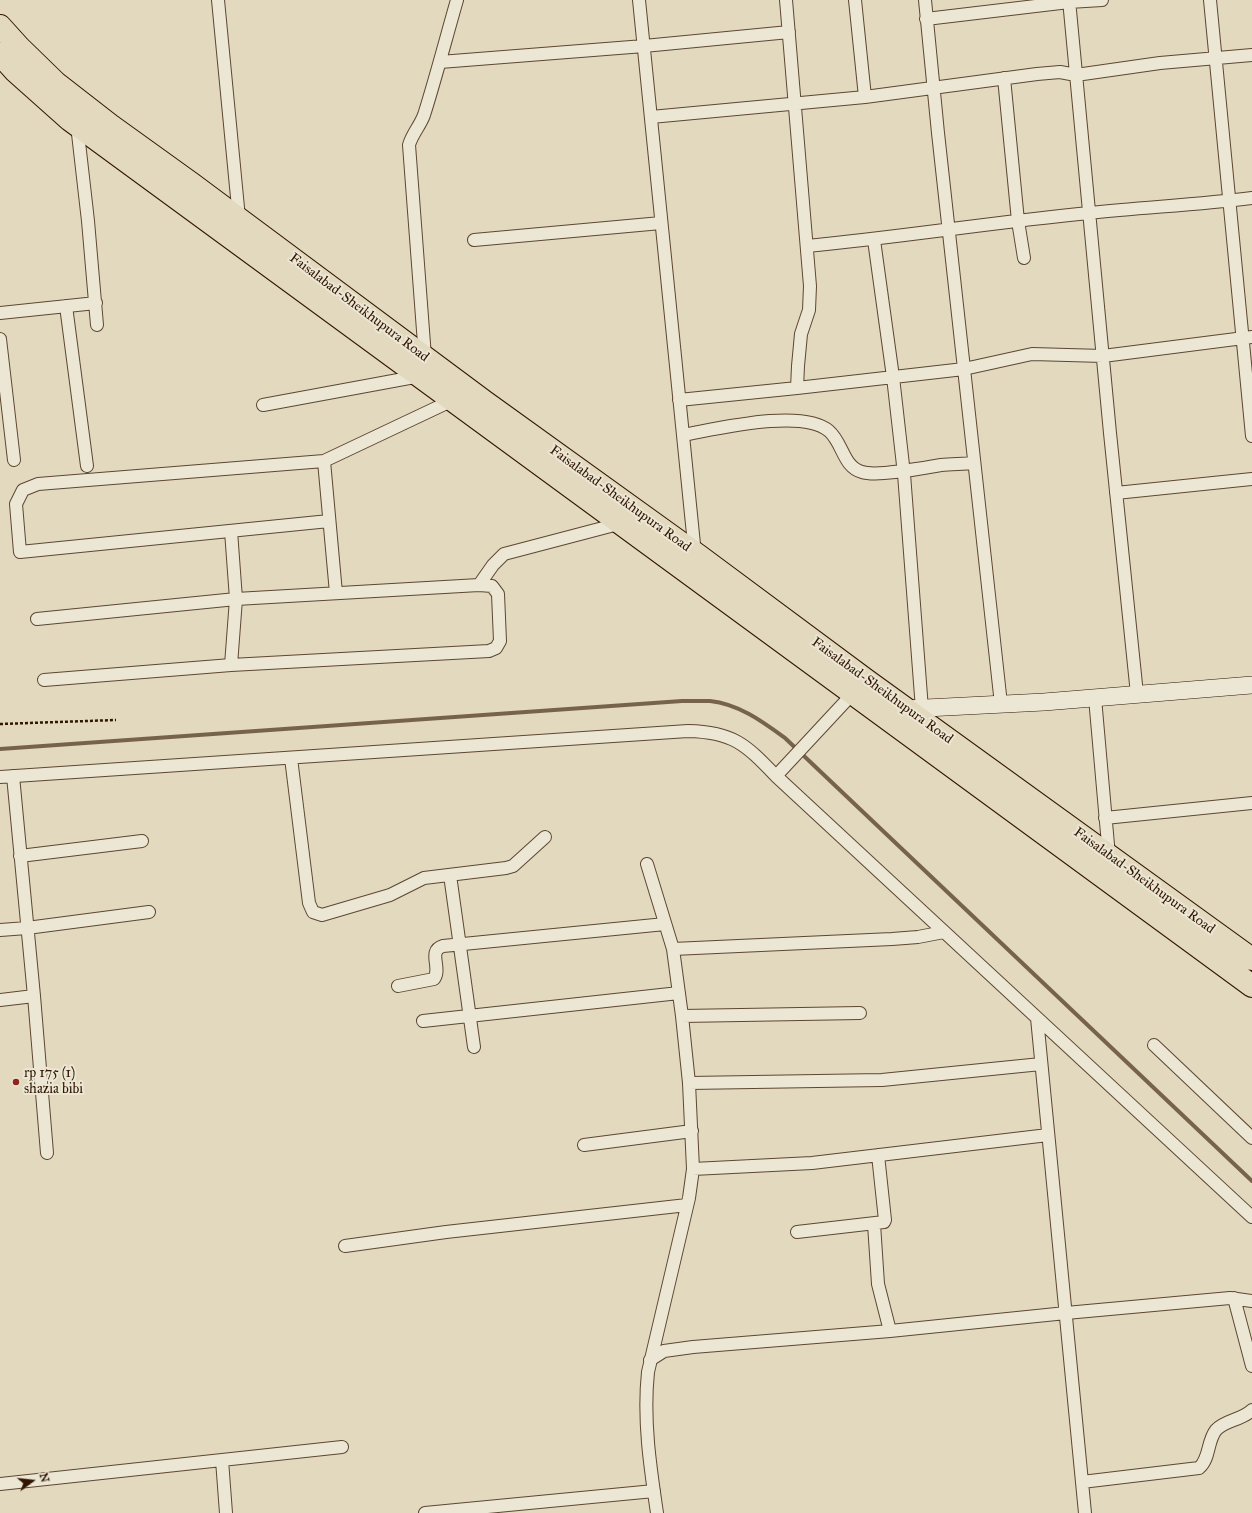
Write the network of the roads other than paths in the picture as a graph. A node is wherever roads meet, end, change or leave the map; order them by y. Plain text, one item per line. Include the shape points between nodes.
1 (218, 0) edge
2 (457, 0) edge
3 (639, 0) edge
4 (786, 0) edge
5 (855, 0) edge
6 (925, 0) edge
7 (1102, 0) edge
8 (1210, 0) edge
9 (1069, 1) edge
10 (926, 18) junction
11 (0, 26) edge
12 (789, 32) junction
13 (644, 46) junction
14 (0, 54) edge
15 (1252, 55) edge
16 (1215, 58) junction
17 (440, 62) junction
18 (1076, 75) junction
19 (1004, 78) junction
20 (933, 88) junction
21 (865, 97) junction
22 (795, 103) junction
23 (651, 117) junction
24 (77, 125) junction
25 (1252, 198) edge
26 (1229, 201) junction
27 (1090, 213) junction
28 (239, 218) junction
29 (1018, 221) junction
30 (661, 223) junction
31 (948, 229) junction
32 (474, 240) dead end
33 (874, 240) junction
34 (807, 246) junction
35 (1024, 258) dead end
36 (96, 303) junction
37 (66, 306) junction
38 (0, 313) edge
39 (97, 325) dead end
40 (1247, 337) edge
41 (0, 339) edge
42 (1103, 356) junction
43 (423, 367) junction
44 (964, 369) junction
45 (893, 377) junction
46 (797, 388) junction
47 (453, 400) junction
48 (680, 400) junction
49 (263, 405) dead end
50 (683, 435) junction
51 (1252, 436) edge
52 (14, 460) dead end
53 (324, 462) junction
54 (974, 463) junction
55 (87, 466) dead end
56 (903, 470) junction
57 (1252, 479) edge
58 (1116, 493) junction
59 (329, 521) junction
60 (622, 523) junction
61 (231, 531) junction
62 (695, 554) junction
63 (479, 585) junction
64 (336, 593) junction
65 (236, 599) junction
66 (37, 619) dead end
67 (231, 665) junction
68 (44, 680) dead end
69 (1252, 685) edge
70 (859, 687) junction
71 (1137, 694) junction
72 (1095, 698) junction
73 (1001, 704) junction
74 (914, 709) junction
75 (291, 758) junction
76 (13, 776) junction
77 (776, 776) junction
78 (0, 777) edge
79 (1252, 803) edge
80 (1106, 818) junction
81 (545, 837) dead end
82 (142, 840) dead end
83 (20, 856) junction
84 (1109, 856) junction
85 (647, 864) dead end
86 (450, 875) junction
87 (149, 912) dead end
88 (665, 924) junction
89 (26, 928) junction
90 (0, 930) edge
91 (944, 932) junction
92 (459, 944) junction
93 (673, 949) junction
94 (1252, 959) edge
95 (398, 986) dead end
96 (1252, 986) edge
97 (679, 993) junction
98 (34, 996) junction
99 (0, 1000) edge
100 (860, 1013) dead end
101 (471, 1016) junction
102 (682, 1016) junction
103 (1037, 1018) junction
104 (423, 1021) dead end
105 (1154, 1045) dead end
106 (474, 1047) dead end
107 (1042, 1064) junction
108 (689, 1083) junction
109 (692, 1131) junction
110 (1048, 1135) junction
111 (1252, 1138) edge
112 (584, 1145) dead end
113 (47, 1154) dead end
114 (878, 1155) junction
115 (694, 1169) junction
116 (687, 1205) junction
117 (1252, 1217) edge
118 (874, 1224) junction
119 (797, 1232) dead end
120 (344, 1246) dead end
121 (1234, 1298) junction
122 (1252, 1301) edge
123 (1066, 1312) junction
124 (890, 1331) junction
125 (650, 1360) junction
126 (1252, 1366) edge
127 (1252, 1410) edge
128 (342, 1447) dead end
129 (222, 1460) junction
130 (1082, 1482) junction
131 (0, 1484) edge
132 (654, 1491) junction
133 (226, 1513) edge
134 (425, 1513) edge
135 (657, 1513) edge
136 (1085, 1513) edge

1 - 28 street
2 - 17 street
3 - 13 street
4 - 12 street
5 - 21 street
6 - 10 street
7 - 9 street
8 - 16 street
9 - 10 street
9 - 18 street
10 - 20 street
11 - 28 highway, Faisalabad-Sheikhupura Road via 56,82 110,126
12 - 13 street
12 - 22 street
13 - 17 street
13 - 23 street
14 - 24 highway, Faisalabad-Sheikhupura Road via 20,76
15 - 16 street
16 - 18 street
16 - 26 street
17 - 43 street via 421,124 412,136 410,145
18 - 19 street via 1060,72
18 - 27 street
19 - 20 street
19 - 29 street
20 - 21 street
20 - 31 street
21 - 22 street
22 - 23 street
22 - 34 street
23 - 30 street
24 - 36 street
24 - 43 highway, Faisalabad-Sheikhupura Road
25 - 26 street
26 - 27 street
26 - 40 street
27 - 29 street
27 - 42 street
28 - 43 highway, Faisalabad-Sheikhupura Road
29 - 31 street
29 - 35 street
30 - 32 street
30 - 48 street
31 - 33 street
31 - 44 street
33 - 34 street
33 - 45 street
34 - 46 street via 811,297 801,334
36 - 37 street
36 - 39 street
37 - 38 street
37 - 55 street
40 - 42 street
40 - 51 street
41 - 52 street
42 - 44 street via 1032,354
42 - 58 street
43 - 47 highway, Faisalabad-Sheikhupura Road
43 - 49 street
43 - 62 highway, Faisalabad-Sheikhupura Road
44 - 45 street
44 - 54 street
45 - 46 street
45 - 56 street
46 - 48 street
47 - 53 street
47 - 60 highway, Faisalabad-Sheikhupura Road
48 - 50 street
50 - 56 street via 783,420 809,422 824,427 834,435 854,469 866,473
50 - 62 street
53 - 59 street
53 - 61 street via 38,484 22,490 16,504 20,552
54 - 56 street
54 - 73 street
56 - 74 street
57 - 58 street
58 - 71 street
59 - 61 street
59 - 64 street
60 - 63 street via 504,554 493,564
60 - 70 highway, Faisalabad-Sheikhupura Road
61 - 65 street
62 - 70 highway, Faisalabad-Sheikhupura Road
63 - 64 street
63 - 67 street via 492,586 498,594 500,641 496,648 489,651
64 - 65 street
65 - 66 street
65 - 67 street
67 - 68 street
69 - 71 street
70 - 74 highway, Faisalabad-Sheikhupura Road
70 - 77 street
70 - 96 highway, Faisalabad-Sheikhupura Road
71 - 72 street
72 - 73 street
72 - 80 street
73 - 74 street
74 - 84 highway, Faisalabad-Sheikhupura Road
75 - 76 street
75 - 77 street via 672,732 706,732 733,738
75 - 86 street via 309,903 313,912 322,914 390,895 424,878
76 - 78 street
76 - 83 street
77 - 91 street
79 - 80 street
80 - 84 street
81 - 86 street via 513,866
82 - 83 street
83 - 89 street
84 - 94 highway, Faisalabad-Sheikhupura Road
85 - 88 street
86 - 92 street
87 - 89 street
88 - 92 street
88 - 93 street
89 - 90 street
89 - 98 street
91 - 93 street via 892,939
91 - 103 street
92 - 95 street via 443,946 436,950 437,975 434,979
92 - 101 street
93 - 97 street
97 - 101 street
97 - 102 street
98 - 99 street
98 - 113 street
100 - 102 street
101 - 104 street
101 - 106 street
102 - 108 street
103 - 107 street
103 - 117 street
105 - 111 street
107 - 108 street via 882,1080
107 - 110 street
108 - 109 street
109 - 112 street
109 - 115 street
110 - 114 street
110 - 123 street
114 - 115 street via 812,1163
114 - 118 street via 885,1220
115 - 116 street
116 - 120 street
116 - 125 street
118 - 119 street
118 - 124 street via 878,1284
121 - 122 street
121 - 123 street
121 - 126 street
123 - 124 street
123 - 130 street
124 - 125 street via 672,1349
125 - 132 street via 646,1388 647,1422
127 - 130 street via 1217,1430 1205,1461 1199,1468
128 - 129 street
129 - 131 street
129 - 133 street
130 - 136 street
132 - 134 street
132 - 135 street

